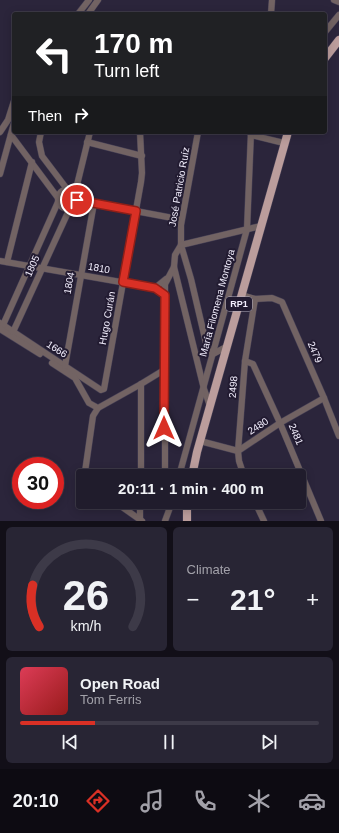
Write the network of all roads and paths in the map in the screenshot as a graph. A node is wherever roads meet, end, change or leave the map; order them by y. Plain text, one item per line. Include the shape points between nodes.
1 (89, 0) edge
2 (98, 0) edge
3 (272, 0) edge
4 (334, 0) edge
5 (339, 2) edge
6 (80, 12) edge
7 (89, 12) edge
8 (271, 12) edge
9 (339, 15) edge
10 (327, 30) edge
11 (339, 40) edge
12 (327, 55) edge
13 (12, 108) edge
14 (12, 131) edge
15 (0, 132) edge
16 (41, 134) edge
17 (89, 134) edge
18 (140, 134) edge
19 (198, 134) edge
20 (251, 134) edge
21 (287, 134) edge
22 (11, 135) junction
23 (267, 135) edge
24 (87, 142) junction
25 (284, 143) junction
26 (142, 156) junction
27 (32, 162) junction
28 (0, 174) edge
29 (67, 189) junction
30 (75, 193) junction
31 (58, 200) junction
32 (77, 200) junction
33 (94, 203) junction
34 (185, 205) junction
35 (70, 208) junction
36 (136, 211) junction
37 (178, 219) junction
38 (260, 226) junction
39 (247, 229) junction
40 (181, 237) junction
41 (181, 245) junction
42 (3, 261) edge
43 (30, 266) junction
44 (174, 267) junction
45 (42, 268) junction
46 (80, 275) junction
47 (167, 278) junction
48 (123, 282) junction
49 (155, 288) junction
50 (165, 295) junction
51 (241, 295) junction
52 (255, 299) junction
53 (1, 326) edge
54 (13, 332) junction
55 (226, 347) junction
56 (213, 354) junction
57 (245, 361) junction
58 (65, 366) junction
59 (164, 370) junction
60 (141, 384) junction
61 (104, 389) joint
62 (204, 389) junction
63 (324, 398) junction
64 (210, 406) junction
65 (98, 408) junction
66 (280, 423) junction
67 (339, 436) edge
68 (200, 440) junction
69 (238, 451) junction
70 (85, 469) edge
71 (141, 469) edge
72 (165, 469) edge
73 (181, 469) edge
74 (194, 469) edge
75 (242, 469) edge
76 (125, 509) edge
77 (140, 509) edge
78 (170, 509) edge
79 (188, 509) edge
80 (258, 509) edge
81 (141, 520) edge
82 (166, 521) edge
83 (187, 521) edge
84 (264, 521) edge
85 (321, 521) edge

1 - 6 street
2 - 7 street
3 - 8 street
4 - 5 street
9 - 10 street
11 - 12 main road
13 - 15 street
14 - 22 street
16 - 29 street via 41,153
17 - 24 street
18 - 26 street, Hugo Curán
19 - 34 street, José Patricio Ruíz
20 - 39 street, María Filomena Montoya
21 - 25 main road, RP1
22 - 27 street
22 - 28 street
23 - 25 street
24 - 26 street
24 - 30 street
25 - 38 main road, RP1
26 - 36 street, Hugo Curán
27 - 31 street
27 - 42 street
29 - 30 street
29 - 31 street via 61,192
30 - 32 street
31 - 35 street via 63,207
31 - 43 street, 1805
32 - 33 street
32 - 35 street
33 - 36 street
33 - 46 street, 1804
34 - 37 street via 180,210
34 - 40 street, José Patricio Ruíz
35 - 45 street, 1805
36 - 37 street
36 - 48 street, Hugo Curán
37 - 40 street via 176,230
38 - 39 street
38 - 51 main road, RP1
39 - 41 street
39 - 56 street, María Filomena Montoya
40 - 41 street, José Patricio Ruíz
41 - 44 street, José Patricio Ruíz via 175,255
41 - 56 street, José Patricio Ruíz via 206,343
42 - 43 street, 1810
43 - 45 street, 1810
43 - 53 street, 1805
44 - 47 street
44 - 62 street, José Patricio Ruíz
45 - 46 street, 1810
45 - 54 street, 1805
46 - 48 street, 1810
46 - 58 street, 1804
47 - 49 street
47 - 50 street
48 - 49 street, 1810
48 - 61 street, Hugo Curán
49 - 50 street
50 - 59 street
51 - 52 street
51 - 55 main road, RP1
52 - 57 street, 2498
52 - 63 street, 2479 via 272,298 282,302
53 - 54 street, 1666
53 - 65 street via 75,378 89,403
54 - 58 street, 1666
55 - 56 street
55 - 64 main road, RP1
56 - 62 street, María Filomena Montoya
57 - 66 street, 2481 via 253,364
57 - 69 street, 2498
58 - 61 street, 1666 via 101,390
59 - 60 street
59 - 72 street
60 - 65 street
60 - 71 street
62 - 64 street, José Patricio Ruíz
62 - 73 street, María Filomena Montoya
63 - 66 street, 2480
63 - 67 street, 2479
64 - 68 main road, RP1
65 - 70 street via 93,416
66 - 69 street, 2480
66 - 85 street, 2481
68 - 69 street
68 - 74 main road, RP1
69 - 75 street, 2498
76 - 81 street
77 - 81 street
78 - 82 street
79 - 83 main road
80 - 84 street

